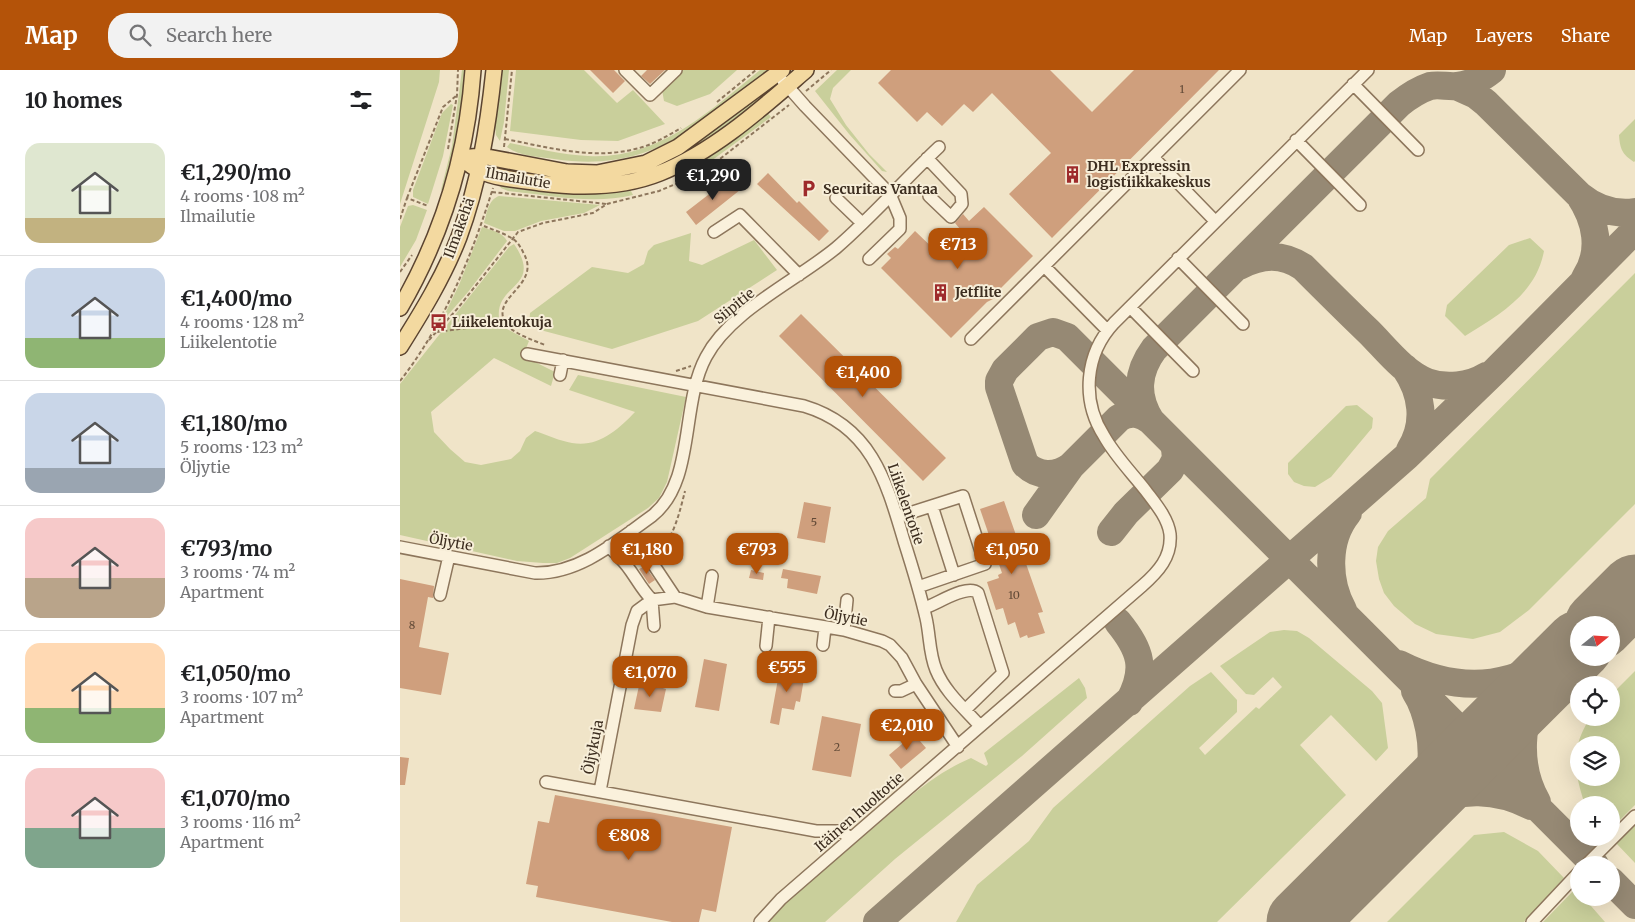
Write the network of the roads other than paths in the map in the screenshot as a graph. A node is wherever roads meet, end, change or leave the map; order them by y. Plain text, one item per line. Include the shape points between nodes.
1 (473, 70) edge
2 (494, 70) edge
3 (625, 70) edge
4 (676, 70) edge
5 (806, 70) edge
6 (1240, 70) edge
7 (1368, 70) edge
8 (779, 72) edge
9 (1353, 84) junction
10 (787, 86) junction
11 (1296, 140) junction
12 (939, 147) dead end
13 (1418, 150) dead end
14 (1153, 157) junction
15 (462, 158) junction
16 (927, 158) junction
17 (480, 163) junction
18 (890, 194) junction
19 (929, 196) dead end
20 (836, 198) dead end
21 (1360, 205) dead end
22 (1215, 221) junction
23 (862, 223) junction
24 (714, 232) dead end
25 (1178, 258) junction
26 (869, 259) dead end
27 (1044, 266) junction
28 (799, 275) junction
29 (1130, 307) junction
30 (400, 308) edge
31 (1243, 324) dead end
32 (1107, 330) junction
33 (971, 339) dead end
34 (400, 347) edge
35 (527, 354) dead end
36 (563, 360) junction
37 (1193, 371) dead end
38 (560, 375) dead end
39 (695, 384) junction
40 (932, 506) junction
41 (897, 517) junction
42 (631, 531) junction
43 (609, 546) junction
44 (400, 548) edge
45 (449, 556) junction
46 (954, 574) junction
47 (712, 576) dead end
48 (918, 587) junction
49 (440, 595) dead end
50 (675, 597) junction
51 (652, 600) junction
52 (847, 600) dead end
53 (707, 607) junction
54 (924, 608) junction
55 (769, 617) junction
56 (654, 626) dead end
57 (825, 628) junction
58 (844, 630) junction
59 (823, 645) dead end
60 (766, 646) dead end
61 (916, 684) junction
62 (895, 691) dead end
63 (965, 710) junction
64 (980, 726) junction
65 (958, 747) junction
66 (546, 782) dead end
67 (600, 791) junction
68 (1635, 816) edge
69 (852, 838) junction
70 (1595, 856) edge
71 (1570, 882) edge
72 (760, 922) edge
73 (1532, 922) edge

1 - 15 main road, Ilmakehä
2 - 17 main road, Ilmakehä
3 - 4 street via 650,95
5 - 10 main road, Ilmailutie
6 - 14 street
7 - 9 street, Itäinen huoltotie
8 - 10 street
8 - 17 main road, Ilmailutie via 678,147 646,164 597,173
9 - 11 street, Itäinen huoltotie
9 - 13 street
10 - 17 main road, Ilmailutie via 705,149 640,180 567,186 497,176
10 - 18 street
11 - 21 street
11 - 22 street, Itäinen huoltotie
12 - 16 street, Siipitie
14 - 22 street
14 - 27 street
15 - 17 main road, Ilmailutie
15 - 30 main road, Ilmakehä via 441,225
16 - 18 street, Siipitie
16 - 19 street via 961,194 962,204 950,217
17 - 34 main road, Ilmakehä via 458,237 429,301
18 - 23 street, Siipitie
18 - 26 street via 900,218 900,229
20 - 23 street
22 - 25 street, Itäinen huoltotie
23 - 28 street, Siipitie via 835,249
24 - 28 street via 740,215
25 - 29 street, Itäinen huoltotie
25 - 31 street
27 - 32 street
27 - 33 street
28 - 39 street, Siipitie via 720,336 702,365
29 - 32 street, Itäinen huoltotie
29 - 37 street
32 - 64 street, Itäinen huoltotie via 1095,352 1089,376 1090,403 1105,438 1167,524 1170,534 1167,556 1155,574
35 - 36 street
36 - 38 street
36 - 39 street
39 - 41 street, Liikelentotie via 804,406 836,419 874,457
39 - 42 street, Siipitie via 672,492 661,508
40 - 41 street
40 - 46 street
40 - 46 street via 963,496 985,564
41 - 48 street, Liikelentotie
42 - 43 street, Öljytie
42 - 50 street
43 - 45 street, Öljytie via 573,568 552,573 535,573
43 - 51 street
44 - 45 street, Öljytie
45 - 49 street
46 - 48 street
47 - 53 street
48 - 54 street, Liikelentotie
50 - 51 street, Öljytie
50 - 53 street, Öljytie
51 - 56 street
51 - 67 street, Öljykuja via 637,610 632,625
52 - 58 street
53 - 55 street, Öljytie
54 - 63 street, Liikelentotie via 931,657 951,696
54 - 63 street via 970,590 978,593 1003,673
55 - 57 street, Öljytie
55 - 60 street
57 - 58 street, Öljytie
57 - 59 street
58 - 61 street, Öljytie via 890,645 902,658
61 - 62 street
61 - 65 street, Öljytie
63 - 64 street, Liikelentotie
64 - 65 street, Itäinen huoltotie
65 - 69 street, Itäinen huoltotie
66 - 67 street
67 - 69 street via 816,831 840,831
68 - 70 street
69 - 72 street, Itäinen huoltotie via 781,899
71 - 73 street

